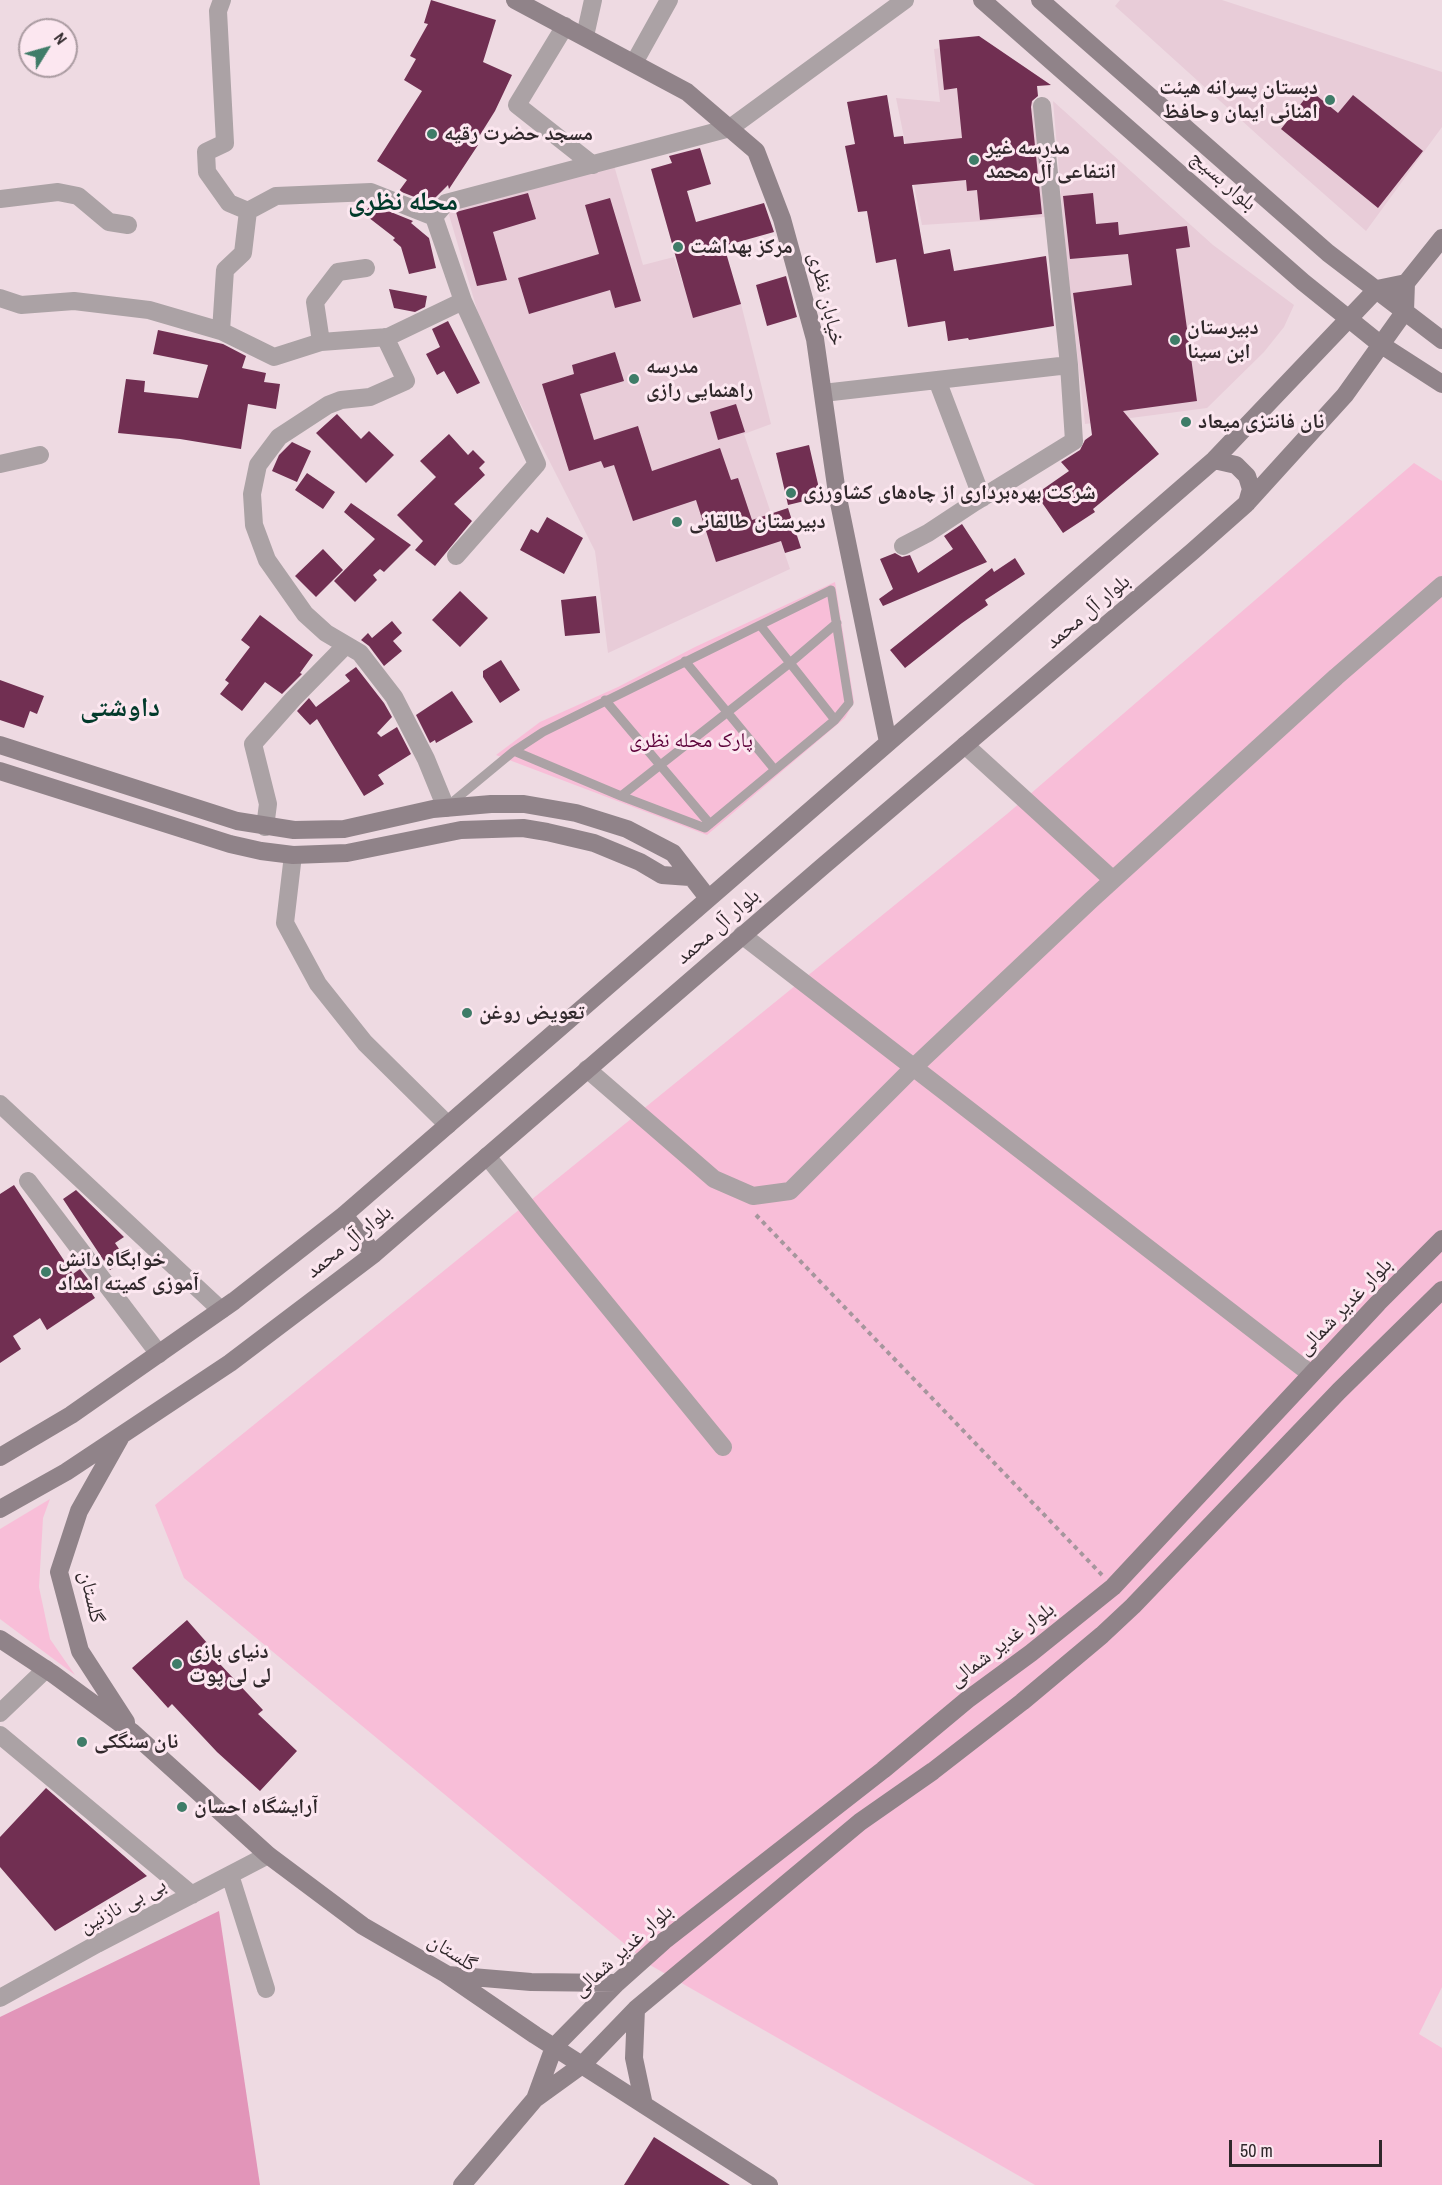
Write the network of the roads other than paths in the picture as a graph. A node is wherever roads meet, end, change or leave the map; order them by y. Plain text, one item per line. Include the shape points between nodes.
1 (222, 0) edge
2 (515, 0) edge
3 (593, 0) edge
4 (669, 0) edge
5 (905, 0) edge
6 (982, 0) edge
7 (1040, 0) edge
8 (565, 26) junction
9 (585, 36) junction
10 (634, 63) junction
11 (1042, 106) dead end
12 (730, 128) junction
13 (593, 165) junction
14 (0, 199) edge
15 (248, 212) junction
16 (434, 217) junction
17 (128, 225) dead end
18 (1442, 238) edge
19 (366, 268) dead end
20 (1406, 283) junction
21 (1377, 289) junction
22 (0, 296) edge
23 (463, 301) junction
24 (1405, 311) junction
25 (1348, 319) junction
26 (221, 331) junction
27 (385, 337) junction
28 (1442, 340) edge
29 (321, 342) junction
30 (1380, 344) junction
31 (1069, 365) junction
32 (937, 380) junction
33 (1442, 384) edge
34 (823, 393) junction
35 (40, 455) dead end
36 (1214, 460) junction
37 (0, 464) edge
38 (982, 498) junction
39 (1246, 504) junction
40 (903, 546) dead end
41 (456, 556) dead end
42 (1442, 585) edge
43 (837, 623) junction
44 (760, 625) junction
45 (346, 645) junction
46 (685, 661) junction
47 (790, 663) junction
48 (605, 700) junction
49 (727, 712) junction
50 (835, 720) junction
51 (888, 742) junction
52 (0, 745) edge
53 (965, 745) junction
54 (514, 751) junction
55 (659, 764) junction
56 (775, 770) junction
57 (0, 771) edge
58 (621, 796) junction
59 (446, 808) junction
60 (710, 824) junction
61 (265, 827) junction
62 (293, 855) junction
63 (690, 877) junction
64 (1113, 880) junction
65 (708, 898) junction
66 (742, 935) junction
67 (914, 1067) junction
68 (587, 1070) junction
69 (0, 1104) edge
70 (448, 1125) junction
71 (487, 1156) junction
72 (28, 1181) dead end
73 (344, 1215) junction
74 (1442, 1239) edge
75 (374, 1254) junction
76 (1442, 1290) edge
77 (221, 1310) junction
78 (159, 1354) junction
79 (1311, 1374) junction
80 (122, 1435) junction
81 (723, 1447) dead end
82 (0, 1456) edge
83 (0, 1509) edge
84 (0, 1639) edge
85 (45, 1669) junction
86 (0, 1713) edge
87 (132, 1731) junction
88 (0, 1735) edge
89 (268, 1855) junction
90 (230, 1875) junction
91 (192, 1895) junction
92 (446, 1974) junction
93 (617, 1983) junction
94 (266, 1989) dead end
95 (0, 1998) edge
96 (636, 2008) junction
97 (554, 2047) junction
98 (582, 2065) junction
99 (534, 2099) junction
100 (644, 2105) junction
101 (462, 2185) edge
102 (769, 2185) edge

1 - 15 street via 218,11 225,143 206,152 207,172 229,203
2 - 8 main road, خیابان نظری
3 - 9 street
4 - 10 street
5 - 12 street
6 - 25 main road, بلوار بسیج
7 - 21 main road, بلوار بسیج via 1328,253
8 - 9 main road, خیابان نظری
8 - 13 street via 516,105
9 - 10 main road, خیابان نظری
10 - 12 main road, خیابان نظری via 687,92
11 - 31 street
12 - 13 street
12 - 34 main road, خیابان نظری via 756,151 782,219 815,339
13 - 16 street via 446,203
14 - 17 street via 58,192 78,196 109,222
15 - 16 street via 276,196 371,192
15 - 26 street via 243,252 225,270
16 - 23 street
18 - 20 main road
19 - 29 street via 338,272 315,302
20 - 21 main road
20 - 24 main road
21 - 24 main road, بلوار بسیج
21 - 25 main road, بلوار آل محمد
22 - 26 street via 21,305 74,301 149,310
23 - 27 street
23 - 41 street via 537,464
24 - 28 main road, بلوار بسیج
24 - 30 main road, بلوار آل محمد
25 - 30 main road, بلوار بسیج
25 - 36 main road, بلوار آل محمد
26 - 29 street via 274,357
27 - 29 street
27 - 45 street via 406,381 370,397 328,405 279,437 258,465 252,494 254,525 267,560 305,614
30 - 33 main road, بلوار بسیج
30 - 39 main road, بلوار آل محمد via 1345,395
31 - 32 street
31 - 38 street via 1074,441
32 - 34 street
32 - 38 street
34 - 51 main road, خیابان نظری via 837,493
35 - 37 street
36 - 39 main road via 1236,465 1247,476 1251,494
36 - 51 main road, بلوار آل محمد
38 - 40 street
39 - 53 main road, بلوار آل محمد
42 - 64 street
43 - 44 lane via 831,590
43 - 47 lane
43 - 50 lane via 849,703
44 - 46 lane
44 - 47 lane
45 - 59 street via 360,653 394,697
45 - 61 street via 253,744 268,804
46 - 48 lane
46 - 49 lane
47 - 49 lane
47 - 50 lane
48 - 54 lane
48 - 55 lane
49 - 55 lane
49 - 56 lane
50 - 56 lane
51 - 65 main road, بلوار آل محمد
52 - 61 main road
53 - 64 street
53 - 66 main road, بلوار آل محمد
54 - 58 lane
54 - 59 lane
55 - 58 lane
55 - 60 lane
56 - 60 lane
57 - 62 main road via 230,844
58 - 60 lane via 705,828
59 - 61 main road via 344,829
59 - 63 main road via 524,804 576,813 627,829 673,853
62 - 63 main road via 358,852 461,830 523,828 594,843 662,875
62 - 70 street via 285,923 318,984 365,1043
63 - 65 main road
64 - 67 street
65 - 70 main road, بلوار آل محمد
66 - 67 street
66 - 68 main road, بلوار آل محمد
67 - 68 street via 789,1191 753,1196 714,1179
67 - 79 street
68 - 71 main road, بلوار آل محمد
69 - 77 street
70 - 73 main road, بلوار آل محمد
71 - 75 main road, بلوار آل محمد
71 - 81 street
72 - 78 street
73 - 75 main road
73 - 77 main road, بلوار آل محمد
74 - 79 main road, بلوار غدیر شمالی
75 - 80 main road, بلوار آل محمد via 230,1363
76 - 96 main road via 1102,1635 960,1750 860,1822
77 - 78 main road, بلوار آل محمد
78 - 82 main road, بلوار آل محمد via 71,1415
79 - 93 main road, بلوار غدیر شمالی via 1113,1587 663,1941
80 - 83 main road, بلوار آل محمد
80 - 87 main road, گلستان via 79,1511 59,1572 80,1651
84 - 85 main road, گلستان
85 - 86 street
85 - 87 main road, گلستان
87 - 89 main road, گلستان
88 - 91 street
89 - 90 street, بی بی نازنین
89 - 92 main road, گلستان via 363,1926
90 - 91 street, بی بی نازنین
90 - 94 street
91 - 95 street, بی بی نازنین
92 - 93 main road via 531,1982
92 - 97 main road, گلستان
93 - 97 main road, بلوار غدیر شمالی
96 - 98 main road
96 - 100 main road via 634,2058
97 - 98 main road, گلستان
97 - 99 main road
98 - 99 main road
98 - 100 main road, گلستان
99 - 101 main road
100 - 102 main road, گلستان

